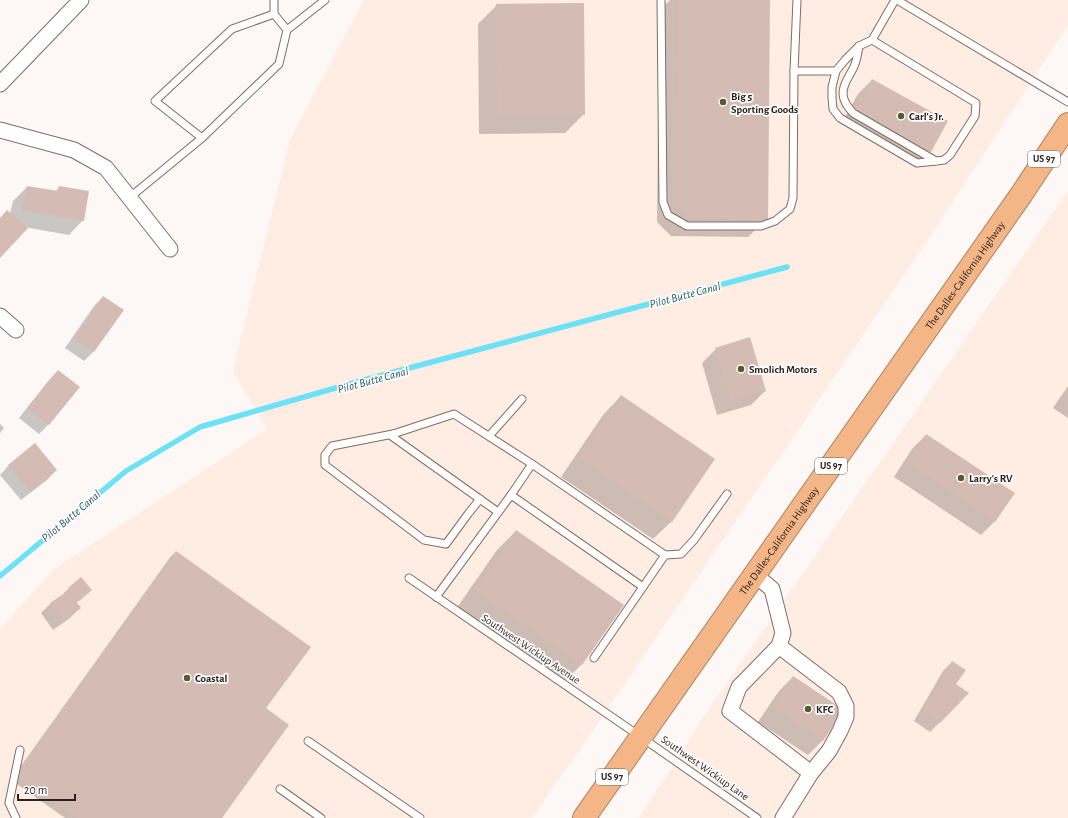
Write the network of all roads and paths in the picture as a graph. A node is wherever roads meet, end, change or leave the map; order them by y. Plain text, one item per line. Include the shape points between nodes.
1 (274, 0) edge
2 (325, 0) edge
3 (661, 0) edge
4 (797, 0) edge
5 (896, 0) edge
6 (76, 2) edge
7 (274, 14) junction
8 (287, 30) junction
9 (872, 40) junction
10 (859, 46) junction
11 (794, 70) junction
12 (836, 72) junction
13 (0, 84) edge
14 (1068, 102) edge
15 (1068, 124) edge
16 (0, 130) edge
17 (202, 138) junction
18 (936, 161) junction
19 (129, 198) junction
20 (170, 249) dead end
21 (0, 316) edge
22 (16, 330) dead end
23 (522, 399) dead end
24 (393, 434) junction
25 (489, 436) junction
26 (532, 464) junction
27 (727, 494) dead end
28 (511, 495) junction
29 (480, 499) junction
30 (498, 512) junction
31 (665, 555) junction
32 (754, 574) junction
33 (409, 578) dead end
34 (643, 587) junction
35 (436, 597) junction
36 (779, 646) junction
37 (594, 658) dead end
38 (641, 737) junction
39 (308, 741) dead end
40 (20, 750) dead end
41 (811, 773) junction
42 (280, 789) dead end
43 (16, 818) edge
44 (321, 818) edge
45 (420, 818) edge
46 (584, 818) edge
47 (757, 818) edge
48 (783, 818) edge

1 - 7 lane
2 - 8 lane
3 - 11 lane via 663,202 668,216 687,226 761,226 774,221 790,209 793,198
4 - 11 lane
5 - 9 lane
5 - 14 lane
6 - 13 street
7 - 8 lane
7 - 17 lane via 232,29 155,101
8 - 17 lane via 279,64
9 - 10 lane
9 - 18 lane via 976,103 975,116 950,155 944,160
10 - 12 lane
10 - 18 lane via 855,65 844,84 843,96 846,105 853,113
11 - 12 lane
12 - 18 lane via 832,98 833,108 840,118 917,163
15 - 32 highway, The Dalles-California Highway / US 97 via 1021,195
16 - 19 street via 74,150 106,168
17 - 19 lane
19 - 20 street
21 - 22 street
23 - 25 lane
24 - 25 lane via 454,414
24 - 29 lane via 390,435
24 - 29 lane via 332,446 325,455 325,465 424,540 446,544
25 - 26 lane
26 - 28 lane
26 - 31 lane
27 - 31 lane via 681,554
28 - 30 lane
28 - 34 lane
29 - 30 lane
30 - 35 lane
31 - 34 lane
32 - 36 street via 772,589 783,633
32 - 38 highway, The Dalles-California Highway / US 97
33 - 35 lane, Southwest Wickiup Avenue
34 - 37 lane
35 - 38 lane, Southwest Wickiup Avenue
36 - 41 street via 839,692 846,706 846,717 840,731 829,751
36 - 41 street via 739,688 730,711
38 - 46 highway, The Dalles-California Highway / US 97
38 - 47 lane, Southwest Wickiup Lane
39 - 45 lane
40 - 43 lane via 9,803
41 - 48 street
42 - 44 lane

